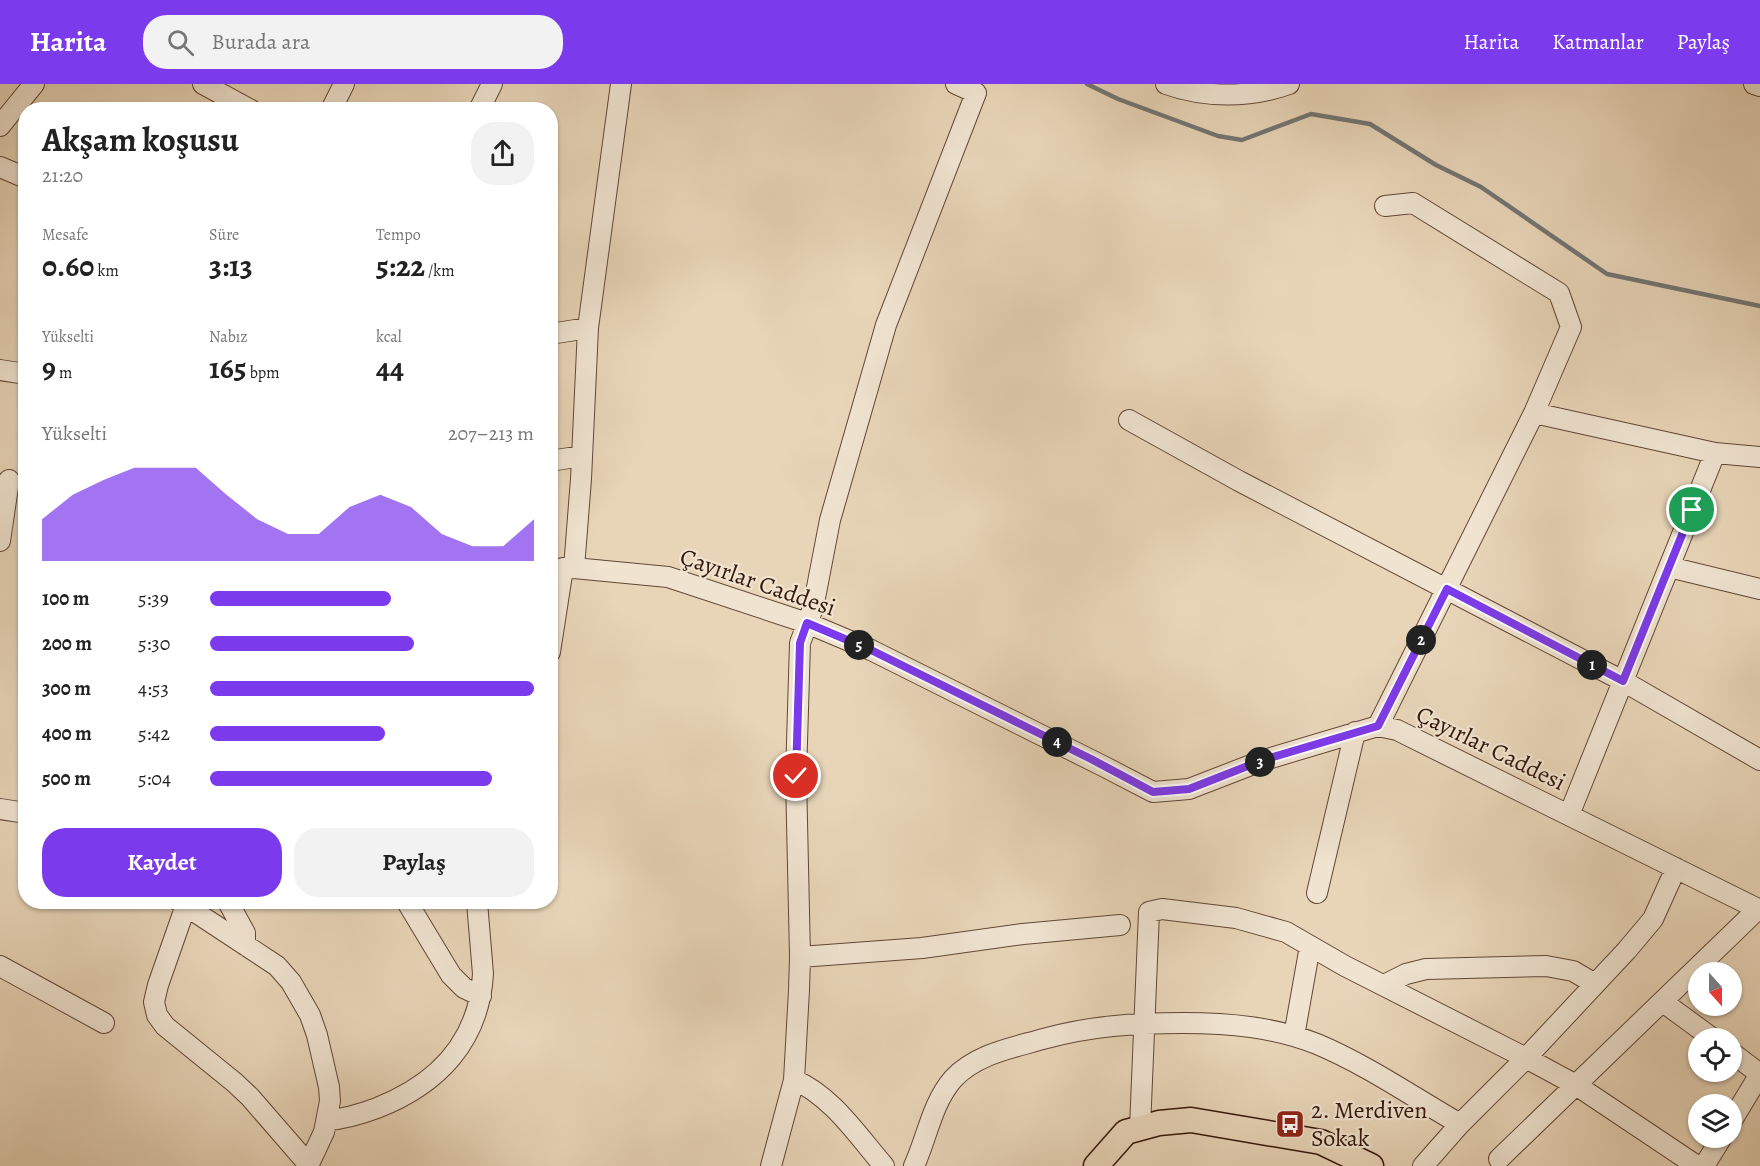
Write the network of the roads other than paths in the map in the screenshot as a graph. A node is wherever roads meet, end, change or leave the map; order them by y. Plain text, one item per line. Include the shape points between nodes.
1 (34, 84) edge
2 (202, 84) edge
3 (344, 84) edge
4 (492, 84) edge
5 (621, 84) edge
6 (956, 84) edge
7 (1167, 84) edge
8 (1289, 84) edge
9 (1754, 84) edge
10 (1760, 86) edge
11 (19, 102) edge
12 (236, 102) edge
13 (335, 102) edge
14 (483, 102) edge
15 (18, 104) edge
16 (0, 126) edge
17 (0, 167) edge
18 (18, 175) edge
19 (1385, 206) dead end
20 (588, 328) junction
21 (558, 333) edge
22 (0, 370) edge
23 (18, 373) edge
24 (1534, 413) junction
25 (1129, 420) dead end
26 (1715, 453) junction
27 (582, 456) junction
28 (1760, 457) edge
29 (558, 460) edge
30 (12, 481) edge
31 (0, 541) edge
32 (1669, 567) junction
33 (562, 568) edge
34 (1447, 589) junction
35 (1760, 589) edge
36 (558, 596) edge
37 (807, 623) junction
38 (1623, 681) junction
39 (1378, 726) junction
40 (1355, 732) junction
41 (1760, 760) edge
42 (0, 809) edge
43 (18, 812) edge
44 (1569, 815) junction
45 (1676, 868) junction
46 (1317, 893) dead end
47 (181, 909) edge
48 (192, 909) edge
49 (232, 909) edge
50 (411, 909) edge
51 (478, 909) edge
52 (1759, 909) edge
53 (1120, 925) dead end
54 (245, 945) junction
55 (1310, 946) junction
56 (800, 957) junction
57 (0, 966) edge
58 (1595, 984) junction
59 (1384, 985) junction
60 (481, 996) junction
61 (1663, 1002) junction
62 (104, 1023) dead end
63 (1145, 1023) junction
64 (1698, 1028) edge
65 (1294, 1036) junction
66 (1526, 1058) junction
67 (1742, 1060) edge
68 (1760, 1074) edge
69 (794, 1080) junction
70 (1576, 1085) junction
71 (1742, 1104) edge
72 (328, 1120) junction
73 (1460, 1124) junction
74 (1140, 1128) junction
75 (1715, 1148) edge
76 (1499, 1159) dead end
77 (309, 1166) edge
78 (771, 1166) edge
79 (884, 1166) edge
80 (914, 1166) edge
81 (1096, 1166) edge
82 (1371, 1166) edge
83 (1423, 1166) edge
84 (1697, 1166) edge
85 (1704, 1166) edge

1 - 11 street
2 - 12 street
3 - 13 street
4 - 14 street
5 - 20 street
6 - 37 street via 976,93 886,325 830,520
7 - 8 street via 1221,94 1264,92
9 - 10 street
15 - 16 street
17 - 18 street
19 - 24 street via 1413,202 1559,293 1571,327
20 - 21 street
20 - 27 street
22 - 23 street
24 - 26 street
24 - 34 street
25 - 34 street
26 - 28 street
26 - 32 street
27 - 29 street
27 - 33 street
30 - 31 street
32 - 35 street
32 - 38 street
33 - 36 street
33 - 37 street, Çayırlar Caddesi via 668,577
34 - 38 street
34 - 39 street
37 - 40 street, Çayırlar Caddesi via 871,650 1153,792 1189,789 1263,760
37 - 56 street via 800,643 796,776
38 - 41 street
38 - 44 street
39 - 40 street, Çayırlar Caddesi
39 - 44 street, Çayırlar Caddesi via 1397,730
40 - 46 street
42 - 43 street
44 - 45 street, Çayırlar Caddesi
45 - 52 street, Çayırlar Caddesi
45 - 58 street via 1653,919
47 - 77 street via 154,1002 157,1015 250,1097
48 - 54 street
49 - 54 street via 245,933
50 - 60 street via 451,975 464,988
51 - 60 street
52 - 61 street
53 - 56 street via 922,948
54 - 72 street via 277,966 310,1015 329,1087
55 - 59 street
55 - 63 street via 1286,932 1236,918 1162,909 1149,912
55 - 65 street
56 - 69 street
57 - 62 street
58 - 59 street via 1573,971 1546,966 1426,969
58 - 66 street
59 - 66 street
60 - 72 street via 466,1036 435,1075 387,1104
61 - 64 street
61 - 70 street
63 - 65 street via 1220,1023
63 - 74 street
63 - 80 street via 1062,1034 988,1055 969,1065 940,1098
65 - 73 street via 1350,1060
66 - 70 street
66 - 73 street
67 - 68 street
68 - 71 street
69 - 78 street
69 - 79 street via 825,1099
70 - 76 street
70 - 84 street
72 - 77 street
73 - 83 street
74 - 81 main road via 1126,1132
74 - 82 main road via 1191,1120 1321,1142
75 - 85 street

